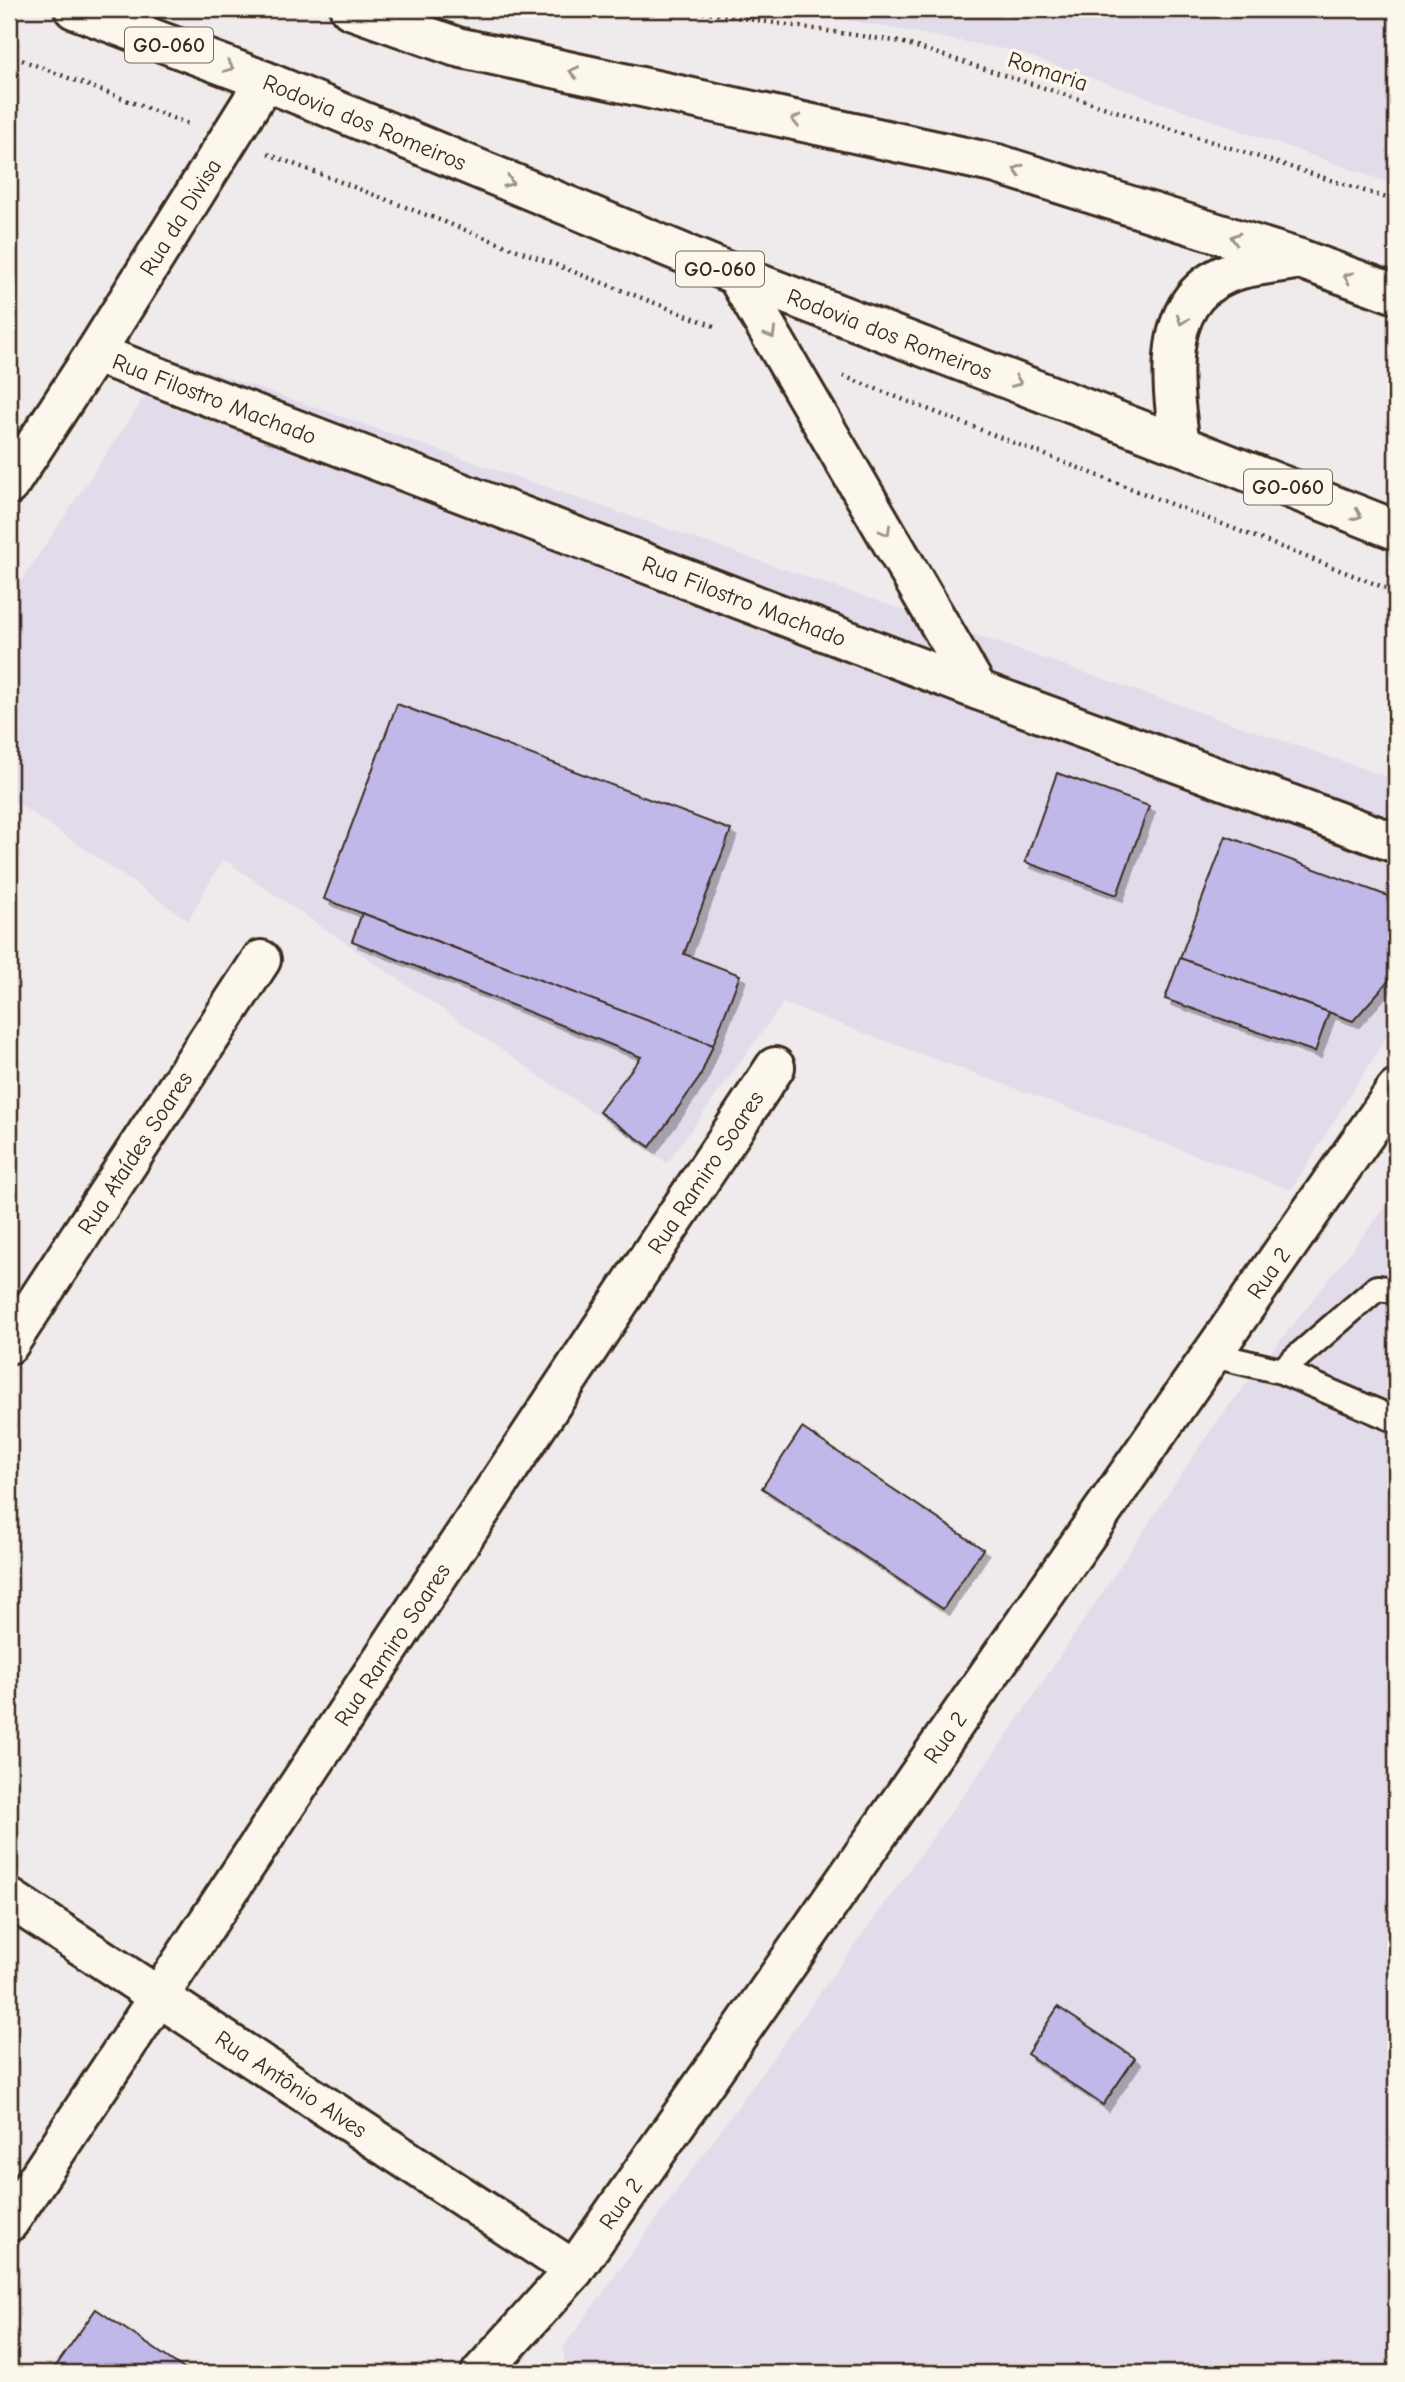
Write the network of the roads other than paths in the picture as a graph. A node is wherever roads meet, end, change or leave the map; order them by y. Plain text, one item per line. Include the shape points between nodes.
1 (74, 9) edge
2 (350, 9) edge
3 (265, 81) junction
4 (1300, 259) junction
5 (736, 275) junction
6 (1396, 295) edge
7 (95, 353) junction
8 (1180, 444) junction
9 (9, 485) edge
10 (1396, 530) edge
11 (978, 690) junction
12 (1396, 843) edge
13 (261, 960) dead end
14 (775, 1067) dead end
15 (1396, 1090) edge
16 (1396, 1290) edge
17 (9, 1344) edge
18 (1213, 1355) junction
19 (1281, 1371) junction
20 (1396, 1420) edge
21 (9, 1898) edge
22 (158, 1997) junction
23 (9, 2222) edge
24 (573, 2270) junction
25 (481, 2373) edge

1 -> 3 street, Rodovia dos Romeiros / GO-060
4 -> 2 street via 997,164 457,47
3 -> 5 street, Rodovia dos Romeiros / GO-060
3 - 7 street, Rua da Divisa
6 -> 4 street
4 -> 8 street via 1239,270 1206,286 1185,310 1176,339 1172,383
5 -> 8 street, Rodovia dos Romeiros / GO-060
5 -> 11 street
7 - 9 street, Rua da Divisa
7 - 11 street, Rua Filostro Machado
8 -> 10 street, Rodovia dos Romeiros / GO-060
11 - 12 street, Rua Filostro Machado
13 - 17 street, Rua Ataídes Soares
14 - 22 street, Rua Ramiro Soares
15 - 18 street, Rua 2
16 - 19 lane via 1377,1288
18 - 19 lane
18 - 24 street, Rua 2
19 - 20 lane
21 - 22 street, Rua Antônio Alves
22 - 23 street, Rua Ramiro Soares
22 - 24 street, Rua Antônio Alves
24 - 25 street, Rua 2

